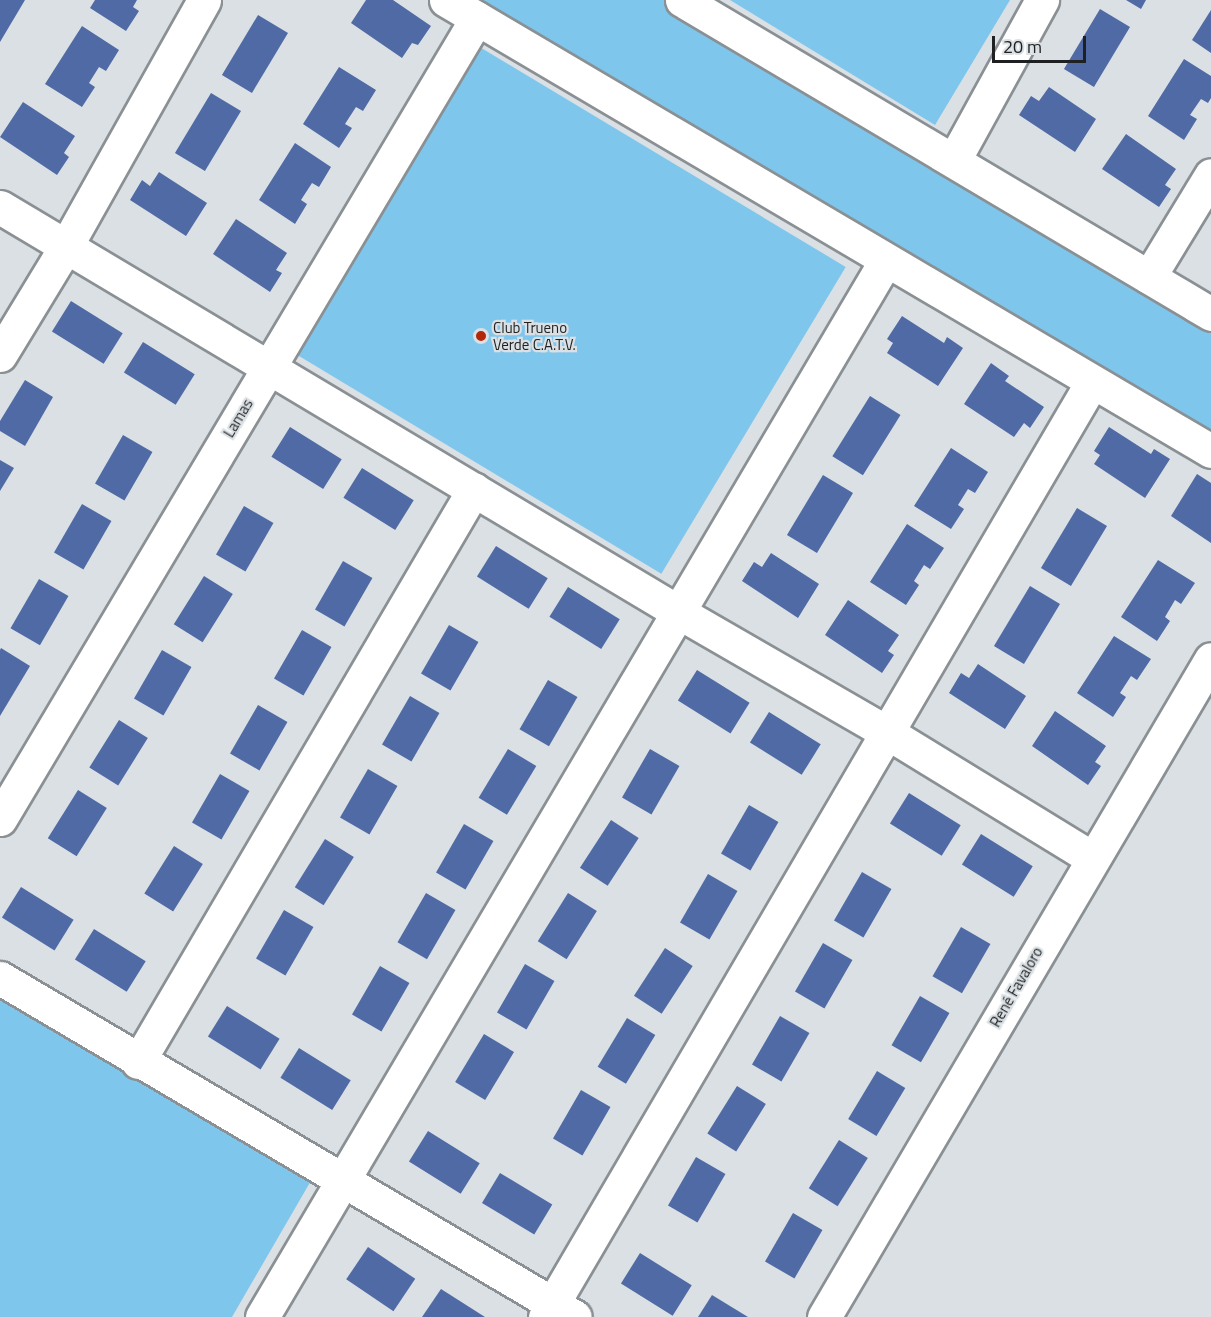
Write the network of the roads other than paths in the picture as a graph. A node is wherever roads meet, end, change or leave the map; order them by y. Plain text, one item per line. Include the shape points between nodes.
1 (204, 0) edge
2 (446, 0) edge
3 (682, 0) edge
4 (1042, 0) edge
5 (477, 18) junction
6 (954, 160) junction
7 (1211, 175) edge
8 (0, 207) edge
9 (65, 248) junction
10 (886, 260) junction
11 (1149, 277) junction
12 (1211, 314) edge
13 (0, 355) edge
14 (269, 366) junction
15 (1092, 382) junction
16 (1211, 451) edge
17 (474, 489) junction
18 (680, 613) junction
19 (1211, 659) edge
20 (888, 733) junction
21 (0, 819) edge
22 (1092, 858) junction
23 (0, 978) edge
24 (138, 1062) junction
25 (343, 1180) junction
26 (557, 1313) edge
27 (262, 1317) edge
28 (824, 1317) edge

1 - 9 street
2 - 5 street
3 - 6 street
4 - 6 street
5 - 10 street
5 - 14 street, Lamas
6 - 11 street
7 - 11 street
8 - 9 street
9 - 13 street
9 - 14 street
10 - 15 street
10 - 18 street
11 - 12 street
14 - 17 street
14 - 21 street, Lamas
15 - 16 street
15 - 20 street
17 - 18 street
17 - 24 street
18 - 20 street
18 - 25 street
19 - 22 street, René Favaloro
20 - 22 street
20 - 26 street
22 - 28 street, René Favaloro
23 - 24 street
24 - 25 street
25 - 26 street
25 - 27 street

